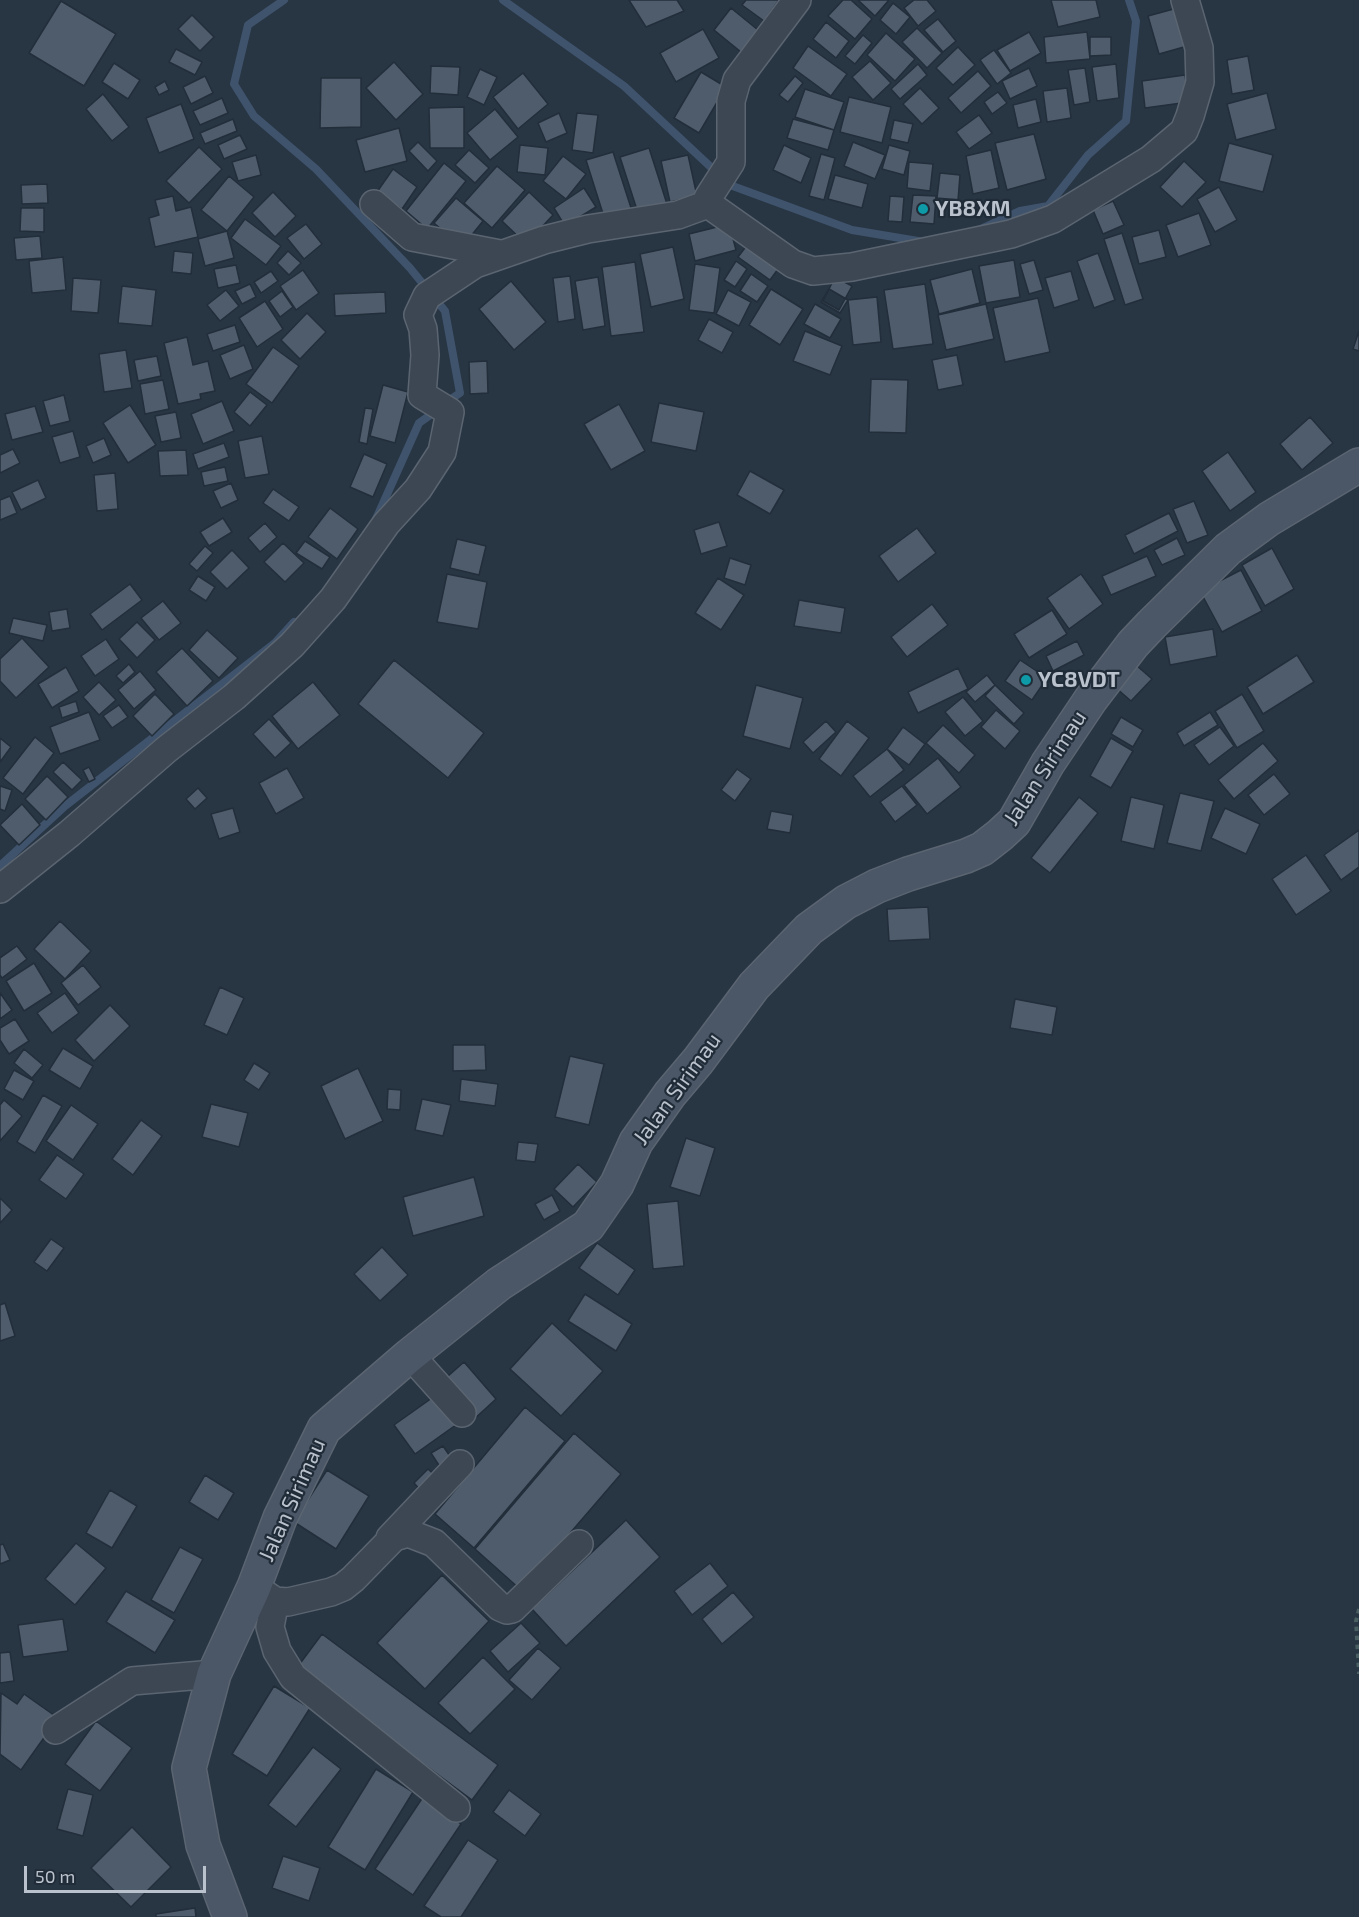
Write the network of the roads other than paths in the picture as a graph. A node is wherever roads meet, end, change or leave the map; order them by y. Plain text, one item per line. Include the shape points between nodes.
1 (797, 0) edge
2 (1185, 0) edge
3 (708, 201) junction
4 (375, 204) dead end
5 (501, 254) junction
6 (1359, 465) edge
7 (0, 889) edge
8 (410, 1354) junction
9 (462, 1413) dead end
10 (460, 1464) dead end
11 (394, 1537) junction
12 (579, 1544) dead end
13 (264, 1594) junction
14 (214, 1674) junction
15 (56, 1730) dead end
16 (456, 1808) dead end
17 (230, 1917) edge

1 - 3 street via 737,80 731,101 731,162
2 - 3 street via 1199,48 1200,82 1184,131 1151,159 1053,219 1011,234 852,267 813,271 793,264
3 - 5 street via 678,215 567,234
4 - 5 street via 412,237
5 - 7 street via 475,264 427,296 418,315 424,338 422,395 450,412 442,452 333,599 292,645 234,697
6 - 8 main road, Jalan Sirimau via 1269,519 1228,549 1152,624 1091,699 1014,822 1000,835 966,856 877,886 846,902 809,929 754,986 670,1094 636,1143 617,1184 588,1226 499,1284
8 - 9 street
8 - 13 main road, Jalan Sirimau via 324,1429 280,1518
10 - 11 street via 390,1538
11 - 12 street via 408,1533 434,1543 507,1610
11 - 13 street via 343,1587 288,1602
13 - 14 main road, Jalan Sirimau
13 - 16 street via 277,1651 293,1677
14 - 15 street via 132,1681
14 - 17 main road, Jalan Sirimau via 189,1768 203,1845

